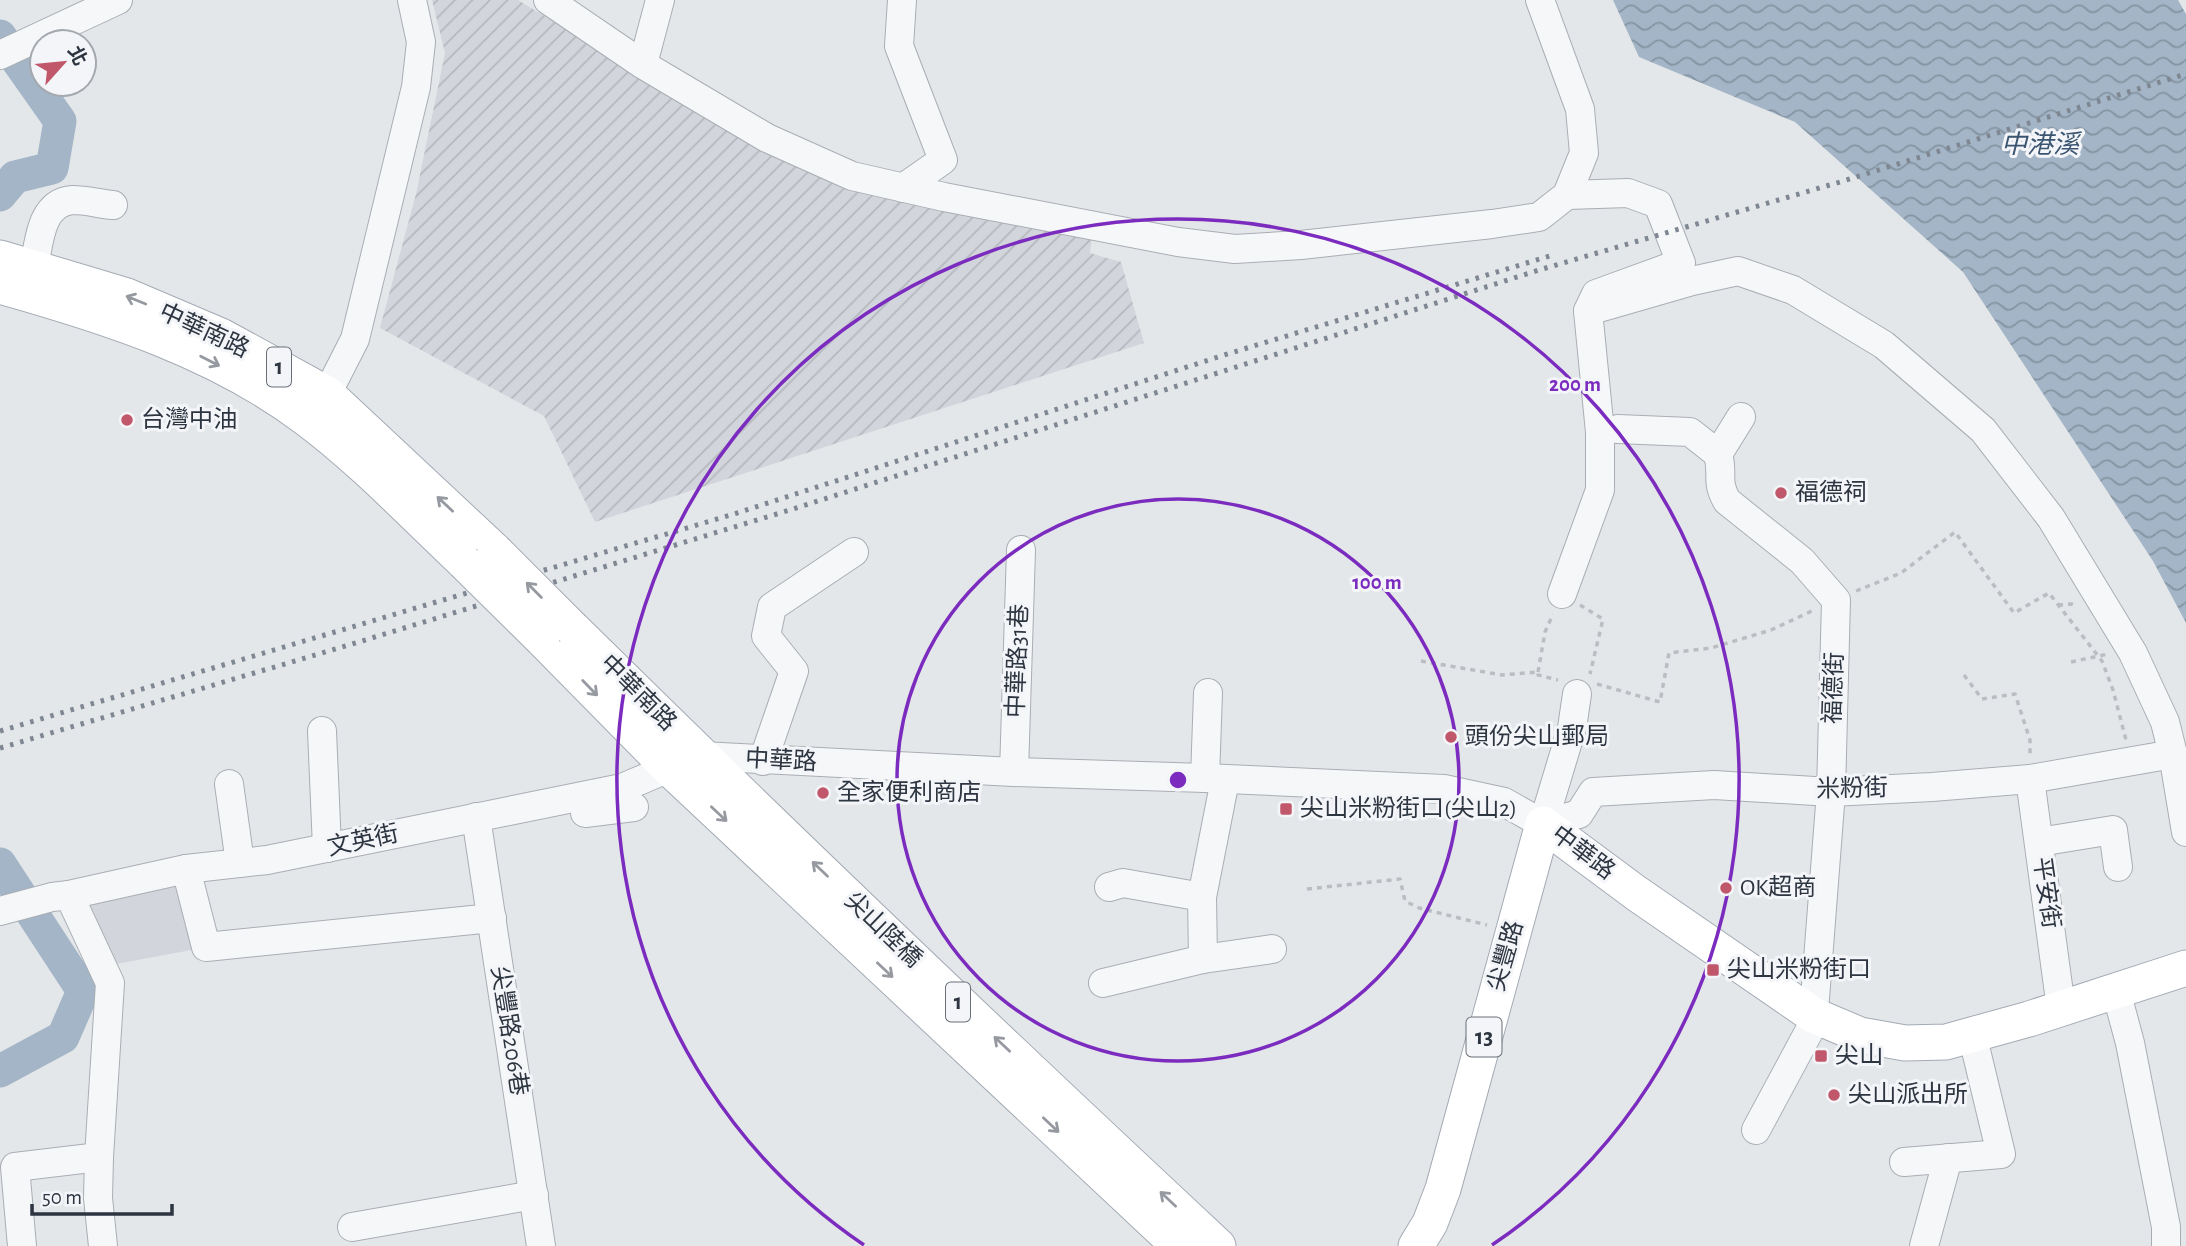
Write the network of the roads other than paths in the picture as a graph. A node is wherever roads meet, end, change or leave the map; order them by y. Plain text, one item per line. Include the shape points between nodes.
1 (118, 0) edge
2 (412, 0) edge
3 (548, 0) edge
4 (902, 0) edge
5 (1540, 0) edge
6 (654, 6) edge
7 (0, 55) edge
8 (643, 64) junction
9 (903, 188) junction
10 (1567, 195) junction
11 (113, 205) dead end
12 (26, 278) edge
13 (1588, 310) junction
14 (317, 406) junction
15 (1741, 417) dead end
16 (1618, 429) dead end
17 (1718, 454) junction
18 (1021, 550) dead end
19 (854, 552) dead end
20 (1562, 594) road end
21 (558, 634) junction
22 (1582, 688) road end
23 (1208, 693) dead end
24 (322, 731) dead end
25 (2173, 754) junction
26 (702, 756) junction
27 (763, 761) junction
28 (669, 768) junction
29 (1014, 772) junction
30 (1215, 779) junction
31 (2030, 779) junction
32 (229, 784) dead end
33 (1831, 792) junction
34 (634, 807) dead end
35 (476, 817) junction
36 (1543, 824) junction
37 (2186, 831) edge
38 (2039, 842) junction
39 (327, 848) junction
40 (240, 863) junction
41 (2118, 867) dead end
42 (186, 869) junction
43 (1110, 887) dead end
44 (61, 896) junction
45 (1202, 897) junction
46 (2, 911) edge
47 (492, 918) junction
48 (1272, 948) dead end
49 (1203, 959) junction
50 (2171, 972) edge
51 (1103, 983) dead end
52 (2116, 990) junction
53 (2061, 1008) junction
54 (1813, 1015) junction
55 (1972, 1034) junction
56 (1756, 1130) dead end
57 (99, 1157) junction
58 (1948, 1158) junction
59 (1904, 1162) dead end
60 (534, 1195) junction
61 (352, 1227) dead end
62 (22, 1246) edge
63 (103, 1246) edge
64 (541, 1246) edge
65 (1179, 1246) edge
66 (1217, 1246) edge
67 (1416, 1246) edge
68 (1924, 1246) edge
69 (2166, 1246) edge

1 - 7 street
2 - 14 street via 421,42 416,87 355,339
3 - 8 street
4 - 9 street via 899,46 943,160
5 - 10 street via 1580,109 1584,153
6 - 8 street
8 - 9 street via 767,138 852,176
9 - 10 street via 1235,249 1539,217
10 - 13 street via 1628,193 1658,204 1681,263 1596,294
11 - 12 street via 73,200 58,204 45,219
12 - 14 main road, 中華南路 / 1 via 138,329 170,329 251,382
13 - 20 street via 1600,432 1600,490
13 - 25 street via 1738,271 1793,290 1884,345 1983,430 2051,518 2130,648 2165,722
14 - 21 main road, 中華南路 / 1, bridge
15 - 17 street
16 - 17 street via 1690,432
17 - 33 street, 福德街 via 1722,466 1719,487 1727,501 1802,561 1836,600
18 - 29 street, 中華路31巷
19 - 27 street via 772,607 766,636 794,671
21 - 26 main road, 中華南路 / 1
21 -> 28 main road, 中華南路 / 1
22 - 36 street
23 - 30 street
24 - 39 street
25 - 31 street, 米粉街
25 - 37 street
26 - 27 street, 中華路
26 - 28 street, 中華路
66 -> 26 main road, 尖山陸橋 / 1
27 - 29 street, 中華路
28 - 35 street, 文英街 via 622,788
28 -> 65 main road, 尖山陸橋 / 1
29 - 30 street, 中華路
30 - 36 street, 中華路 via 1444,789 1504,802
30 - 45 street
31 - 33 street, 米粉街
31 - 38 street, 平安街
32 - 40 street
33 - 36 street, 米粉街 via 1714,785 1593,792 1579,814
33 - 54 street, 福德街
34 - 35 street via 490,824
35 - 39 street, 文英街
35 - 47 street, 尖豐路206巷
36 - 54 main road, 中華路
36 - 67 main road, 尖豐路 / 13 via 1443,1189
38 - 41 street via 2112,830
38 - 53 street, 平安街
39 - 40 street, 文英街
40 - 42 street, 文英街
42 - 44 street, 文英街
42 - 47 street via 206,947
43 - 45 street via 1123,883
44 - 46 street, 文英街
44 - 57 street via 110,983
45 - 49 street
47 - 60 street, 尖豐路206巷
48 - 49 street
49 - 51 street
50 - 52 main road, 中華路
52 - 53 main road, 中華路
52 - 69 street via 2166,1227
53 - 55 main road, 中華路
54 - 55 main road, 中華路 via 1860,1035 1905,1043 1945,1042
54 - 56 street, 福德街 via 1813,1024
55 - 58 street via 2000,1154
57 - 62 street via 15,1167
57 - 63 street
58 - 59 street
58 - 68 street
60 - 61 street
60 - 64 street, 尖豐路206巷

